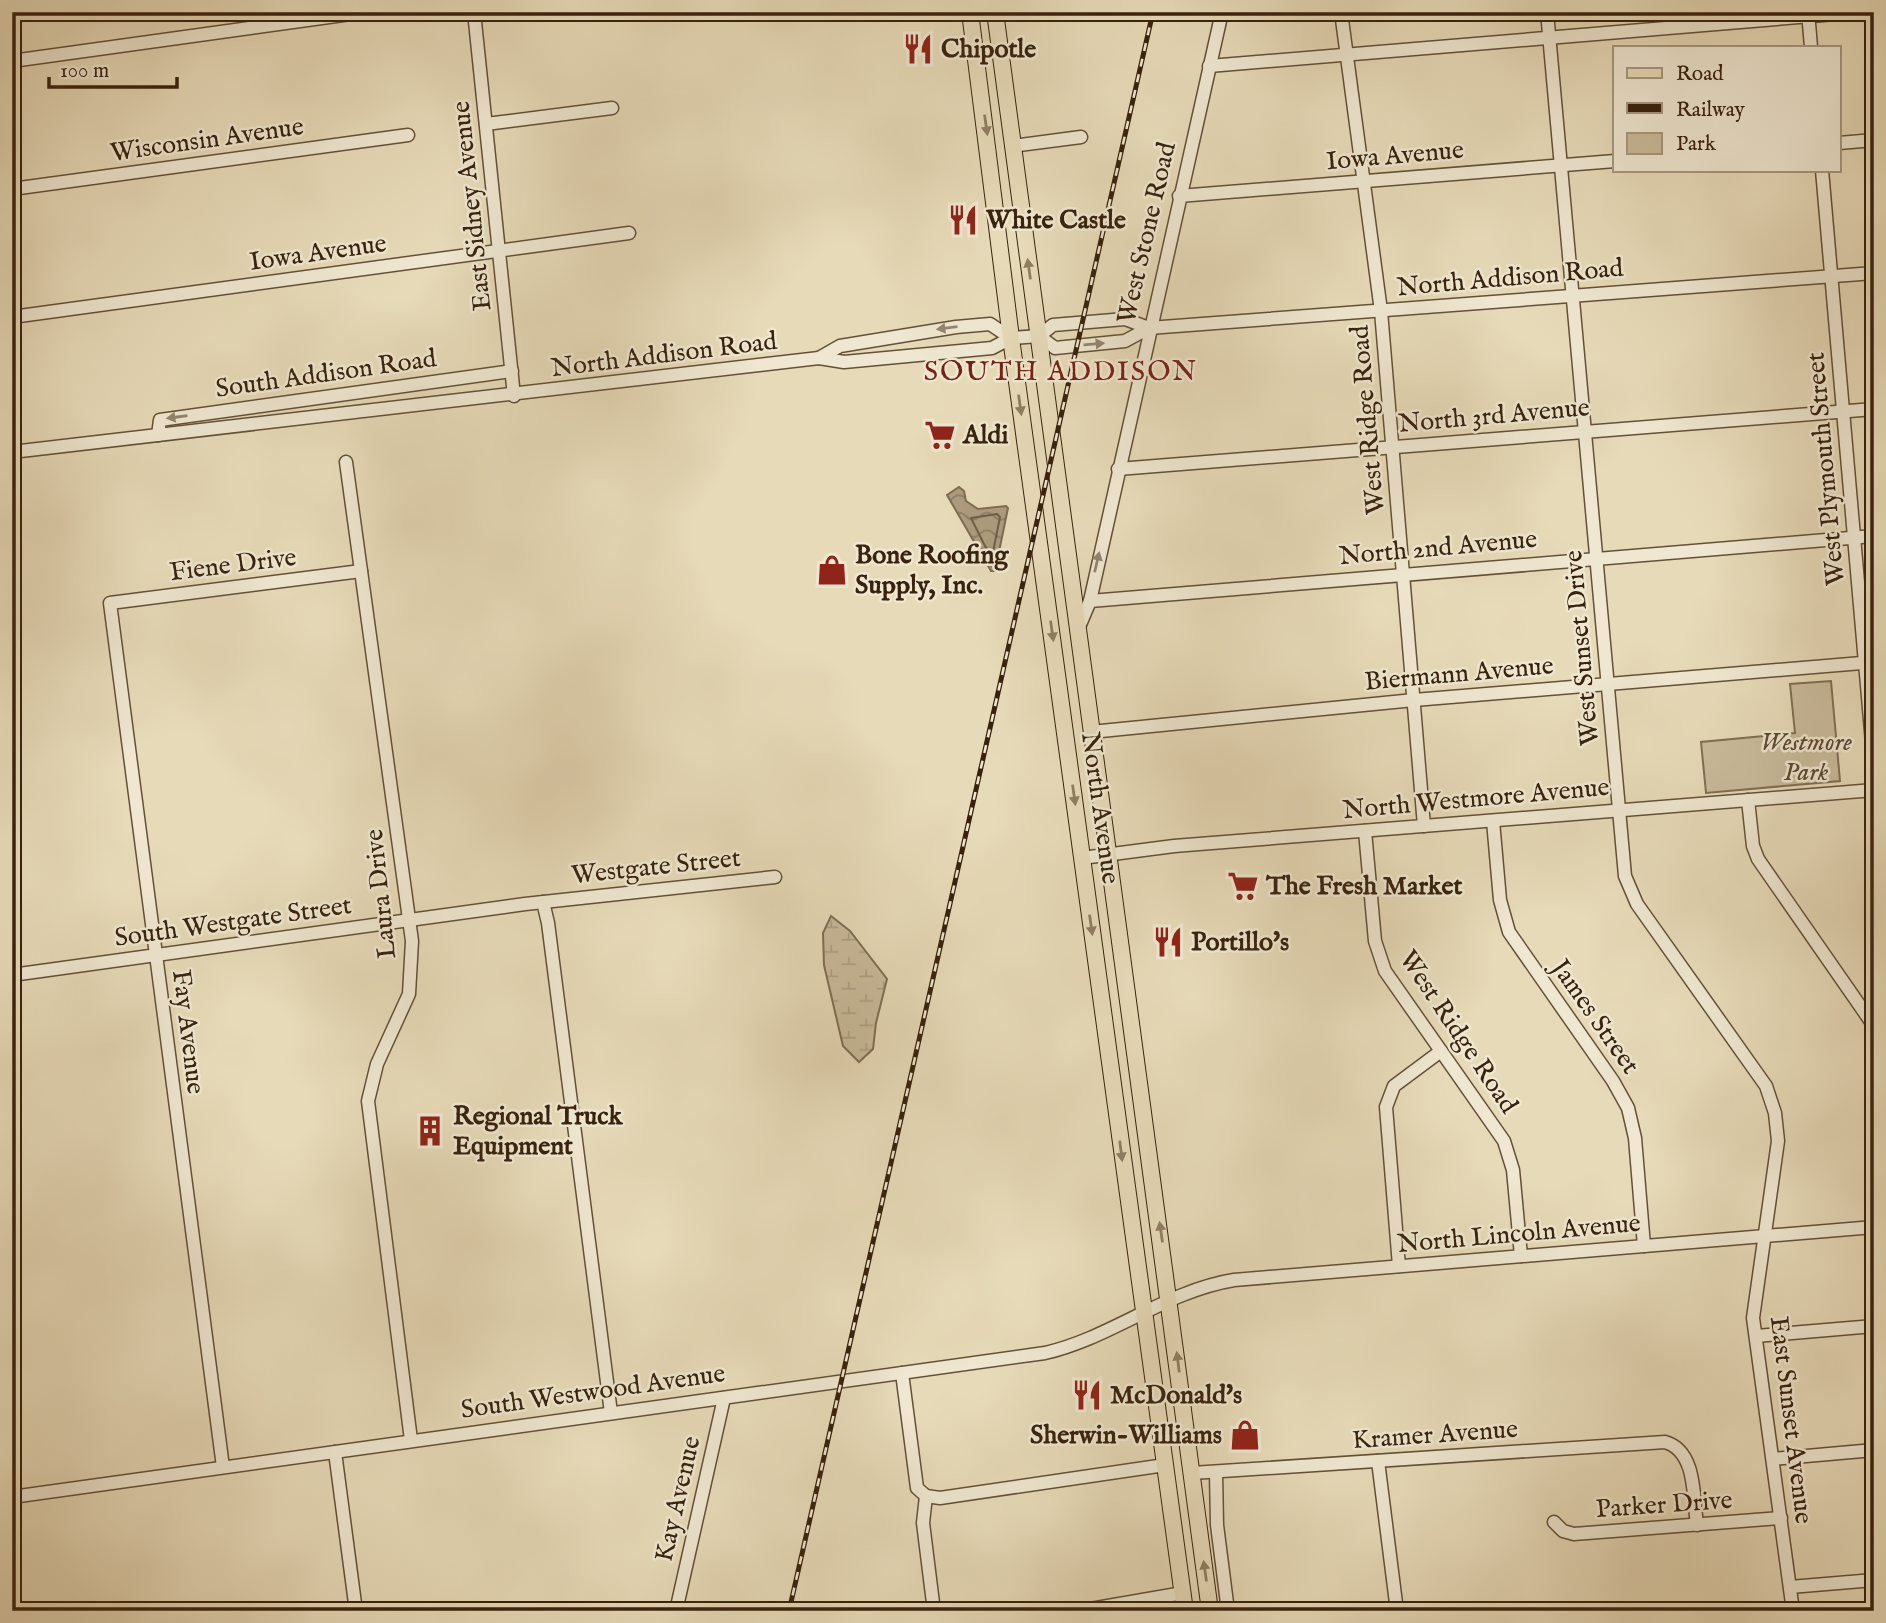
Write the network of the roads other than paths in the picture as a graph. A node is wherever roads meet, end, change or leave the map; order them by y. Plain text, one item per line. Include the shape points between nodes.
1 (365, 12) edge
2 (474, 12) edge
3 (970, 12) edge
4 (995, 12) edge
5 (1222, 12) edge
6 (1341, 12) edge
7 (1547, 12) edge
8 (1860, 12) edge
9 (1808, 14) edge
10 (1550, 38) junction
11 (1811, 46) edge
12 (1347, 54) junction
13 (12, 61) edge
14 (1209, 66) junction
15 (612, 108) dead end
16 (486, 124) junction
17 (408, 135) dead end
18 (1081, 137) dead end
19 (1874, 140) edge
20 (1840, 143) edge
21 (1012, 146) junction
22 (1613, 161) edge
23 (1561, 165) junction
24 (1822, 172) edge
25 (1364, 181) junction
26 (12, 190) edge
27 (1179, 196) junction
28 (629, 233) dead end
29 (498, 253) junction
30 (1874, 273) edge
31 (1833, 277) junction
32 (1573, 295) junction
33 (1381, 311) junction
34 (12, 317) edge
35 (1149, 328) junction
36 (1039, 336) junction
37 (1010, 338) junction
38 (819, 358) junction
39 (512, 371) junction
40 (514, 396) junction
41 (1874, 409) edge
42 (1844, 411) junction
43 (1585, 432) junction
44 (158, 435) junction
45 (12, 438) edge
46 (1393, 447) junction
47 (13, 452) edge
48 (346, 462) dead end
49 (1118, 469) junction
50 (1874, 536) edge
51 (1855, 537) junction
52 (1597, 558) junction
53 (361, 571) junction
54 (1404, 574) junction
55 (1090, 601) junction
56 (110, 603) joint
57 (1079, 627) junction
58 (1869, 663) edge
59 (1608, 684) junction
60 (1414, 700) junction
61 (1091, 732) junction
62 (1874, 766) edge
63 (1874, 790) edge
64 (1748, 800) junction
65 (1619, 811) junction
66 (1493, 821) junction
67 (1424, 826) junction
68 (1365, 831) junction
69 (1108, 855) junction
70 (1082, 858) junction
71 (775, 877) dead end
72 (543, 902) junction
73 (410, 920) junction
74 (156, 956) junction
75 (12, 975) edge
76 (1874, 1027) edge
77 (1441, 1051) junction
78 (1874, 1227) edge
79 (1763, 1236) junction
80 (1644, 1246) junction
81 (1521, 1256) junction
82 (1399, 1266) junction
83 (1170, 1300) junction
84 (1142, 1312) junction
85 (1874, 1326) edge
86 (1756, 1336) junction
87 (902, 1373) junction
88 (724, 1398) junction
89 (611, 1413) junction
90 (411, 1440) junction
91 (1874, 1450) edge
92 (335, 1452) junction
93 (1773, 1459) junction
94 (1378, 1461) junction
95 (1165, 1465) junction
96 (223, 1467) junction
97 (1192, 1473) junction
98 (1216, 1473) junction
99 (926, 1496) junction
100 (12, 1497) edge
101 (1781, 1518) junction
102 (1554, 1522) dead end
103 (1697, 1525) junction
104 (1874, 1580) edge
105 (1790, 1587) junction
106 (1183, 1593) junction
107 (356, 1611) edge
108 (676, 1611) edge
109 (934, 1611) edge
110 (1079, 1611) edge
111 (1185, 1611) edge
112 (1210, 1611) edge
113 (1228, 1611) edge
114 (1398, 1611) edge
115 (1793, 1611) edge

1 - 13 street
2 - 16 street, East Sidney Avenue
3 -> 37 main road, North Avenue
4 - 21 main road, North Avenue
5 - 14 street, West Stone Road
6 - 12 street, West Ridge Road
7 - 10 street, West Sunset Drive
8 - 9 street
9 - 10 street
9 - 11 street
10 - 12 street
10 - 23 street, West Sunset Drive
12 - 14 street
12 - 25 street, West Ridge Road
14 - 27 street, West Stone Road
15 - 16 street
16 - 29 street, East Sidney Avenue
17 - 26 street, Wisconsin Avenue
18 - 21 street
19 - 20 street
36 -> 21 main road, North Avenue
22 - 23 street, Iowa Avenue
23 - 25 street, Iowa Avenue
23 - 32 street, West Sunset Drive
24 - 31 street, West Plymouth Street
25 - 27 street, Iowa Avenue
25 - 33 street, West Ridge Road
27 - 35 street, West Stone Road
28 - 29 street, Iowa Avenue
29 - 34 street, Iowa Avenue
29 - 39 street, East Sidney Avenue
30 - 31 street, North Addison Road
31 - 32 street, North Addison Road
31 - 42 street, West Plymouth Street
32 - 33 street, North Addison Road
32 - 43 street, West Sunset Drive
33 - 35 street, North Addison Road
33 - 46 street, West Ridge Road
35 - 36 street, North Addison Road via 1125,319 1082,321 1053,324
36 -> 35 street, North Addison Road via 1055,348 1125,341
35 - 49 street, West Stone Road
36 - 37 street, North Addison Road
36 - 57 main road, North Avenue
37 - 38 street, North Addison Road via 992,348 943,354 844,362
37 -> 38 street, North Addison Road via 990,324 956,327 840,346
37 -> 70 main road, North Avenue
38 - 40 street, North Addison Road
39 - 40 street, East Sidney Avenue
39 -> 44 street, South Addison Road via 160,420
40 - 44 street, South Addison Road
41 - 42 street, North 3rd Avenue
42 - 43 street, North 3rd Avenue
42 - 51 street, West Plymouth Street
43 - 46 street, North 3rd Avenue
43 - 52 street, West Sunset Drive
44 - 47 street, South Addison Road
45 - 47 street
46 - 49 street, North 3rd Avenue
46 - 54 street, West Ridge Road
48 - 53 street, Laura Drive
55 -> 49 street, West Stone Road
50 - 51 street, North 2nd Avenue
51 - 52 street, North 2nd Avenue
51 - 58 street, West Plymouth Street
52 - 54 street, North 2nd Avenue
52 - 59 street, West Sunset Drive
53 - 56 street, Fiene Drive
53 - 73 street, Laura Drive
54 - 55 street, North 2nd Avenue
54 - 60 street, West Ridge Road
55 - 57 street, West Stone Road
56 - 74 street, Fay Avenue
57 - 61 main road, North Avenue
58 - 59 street, Biermann Avenue
58 - 62 street, West Plymouth Street
59 - 60 street, Biermann Avenue
59 - 65 street, West Sunset Drive
60 - 61 street, Biermann Avenue
60 - 67 street, West Ridge Road
61 - 69 main road, North Avenue
63 - 64 street, North Westmore Avenue
64 - 65 street, North Westmore Avenue
64 - 76 street via 1758,859
65 - 66 street, North Westmore Avenue
65 - 79 street, West Sunset Drive via 1623,862 1632,894 1755,1070 1773,1103 1778,1141
66 - 67 street, North Westmore Avenue
66 - 80 street, James Street via 1500,900 1509,933 1628,1108
67 - 68 street, North Westmore Avenue
68 - 69 street, North Westmore Avenue
68 - 77 street, West Ridge Road via 1379,957
69 - 70 street, North Westmore Avenue
83 -> 69 main road, North Avenue
70 -> 84 main road, North Avenue
71 - 72 street, Westgate Street
72 - 73 street, South Westgate Street
72 - 89 street
73 - 74 street, South Westgate Street
73 - 90 street, Laura Drive via 409,994 377,1064 368,1101
74 - 75 street, South Westgate Street
74 - 96 street, Fay Avenue
77 - 81 street, West Ridge Road via 1508,1148
77 - 82 street via 1394,1086 1386,1107
78 - 79 street, North Lincoln Avenue
79 - 80 street, North Lincoln Avenue
79 - 86 street, East Sunset Avenue via 1753,1304
80 - 81 street, North Lincoln Avenue
81 - 82 street, North Lincoln Avenue
82 - 83 street, North Lincoln Avenue via 1223,1282
83 - 84 street, South Westwood Avenue
97 -> 83 main road, North Avenue
84 - 87 street, South Westwood Avenue via 1072,1347
84 - 95 main road, North Avenue
85 - 86 street
86 - 93 street, East Sunset Avenue
87 - 88 street, South Westwood Avenue
87 - 99 street via 917,1488
88 - 89 street, South Westwood Avenue
88 - 108 street, Kay Avenue
89 - 90 street, South Westwood Avenue
90 - 92 street, South Westwood Avenue
91 - 93 street
92 - 96 street, South Westwood Avenue
92 - 107 street
93 - 101 street, East Sunset Avenue
94 - 98 street, Kramer Avenue
94 - 103 street, Kramer Avenue via 1660,1442 1679,1448 1690,1471
94 - 114 street
95 - 99 street
95 - 106 main road, North Avenue
96 - 100 street, South Westwood Avenue
97 - 98 street, Kramer Avenue
112 -> 97 main road, North Avenue
98 - 113 street via 1217,1525
99 - 109 street via 923,1523
101 - 103 street, Parker Drive
101 - 105 street, East Sunset Avenue
102 - 103 street, Parker Drive via 1574,1534
104 - 105 street
105 - 115 street, East Sunset Avenue
106 - 110 street
106 - 111 main road, North Avenue

